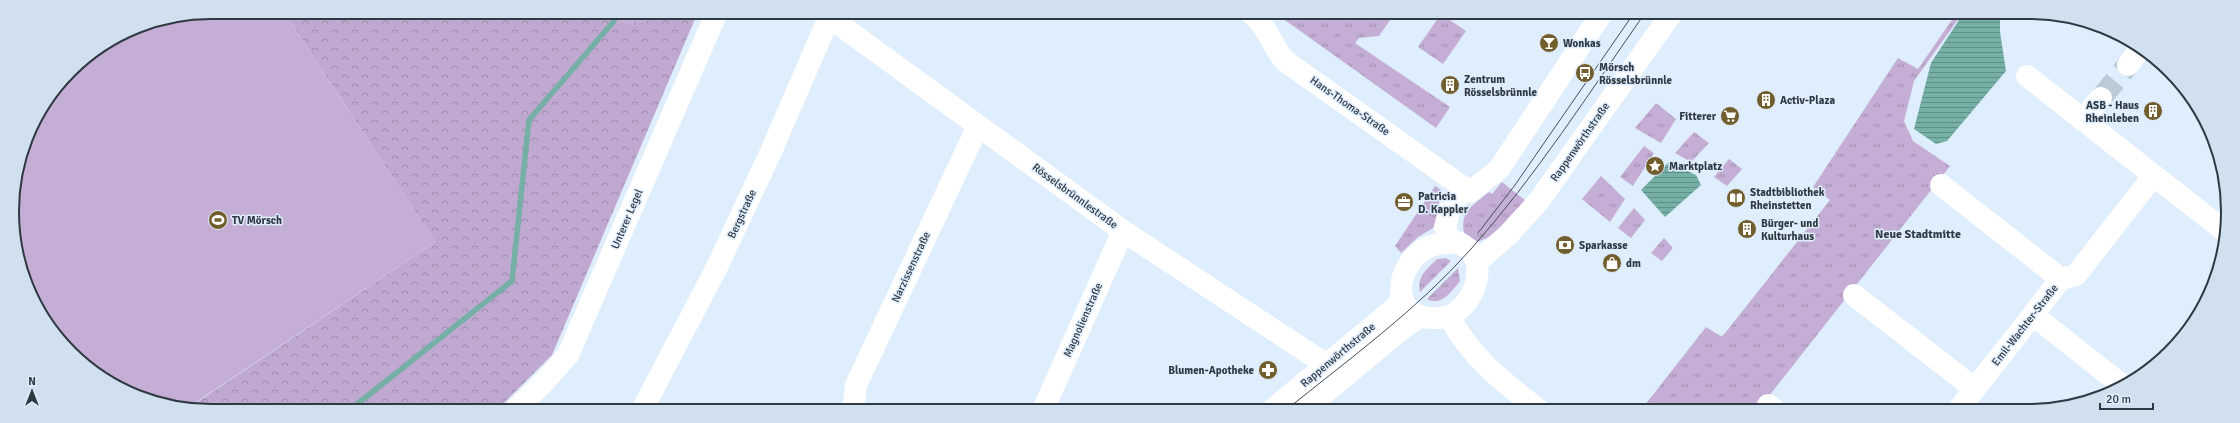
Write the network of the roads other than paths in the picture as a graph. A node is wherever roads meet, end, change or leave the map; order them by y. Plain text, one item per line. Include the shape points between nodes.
1 (714, 19) edge
2 (828, 19) edge
3 (835, 19) edge
4 (1258, 19) edge
5 (1598, 19) edge
6 (1668, 19) edge
7 (2027, 76) dead end
8 (2101, 98) tunnel mouth
9 (2082, 120) junction
10 (978, 126) junction
11 (2147, 171) junction
12 (1941, 185) dead end
13 (1463, 188) junction
14 (2220, 228) edge
15 (1123, 231) junction
16 (1450, 243) junction
17 (1477, 262) junction
18 (2061, 279) junction
19 (1854, 295) dead end
20 (1401, 298) junction
21 (2033, 315) junction
22 (1449, 316) junction
23 (1421, 317) junction
24 (1327, 365) junction
25 (2118, 382) edge
26 (1975, 389) junction
27 (521, 404) edge
28 (645, 404) edge
29 (854, 404) edge
30 (1046, 404) edge
31 (1279, 404) edge
32 (1311, 404) edge
33 (1531, 404) edge
34 (1963, 404) edge

1 - 27 street, Unterer Legel via 568,355
2 - 28 street, Bergstraße via 769,156 716,268
3 - 10 street, Rösselsbrünnlestraße
4 - 13 street, Hans-Thoma-Straße via 1274,48 1285,61 1439,168
5 - 13 street via 1499,170 1470,192
6 - 17 street, Rappenwörthstraße via 1538,202 1509,234
7 - 9 street
8 - 9 street
9 - 11 street
10 - 15 street, Rösselsbrünnlestraße
10 - 29 street, Narzissenstraße via 856,385
11 - 14 street
11 - 18 street, Emil-Wachter-Straße via 2151,179 2076,275
12 - 18 street
13 - 16 street via 1450,208 1445,227
15 - 24 street, Rösselsbrünnlestraße
15 - 30 street, Magnolienstraße
16 - 17 street via 1458,242 1467,247
16 - 20 street via 1430,246 1408,265 1401,281
17 - 22 street via 1474,290 1458,310
18 - 21 street, Emil-Wachter-Straße
19 - 26 street
20 - 23 street via 1409,309
20 - 24 street, Rappenwörthstraße via 1396,307
21 - 25 street
21 - 26 street, Emil-Wachter-Straße
22 - 23 street
22 - 33 street via 1473,355
23 - 32 street, Rappenwörthstraße via 1408,324
24 - 31 street, Rappenwörthstraße
26 - 34 street, Emil-Wachter-Straße

